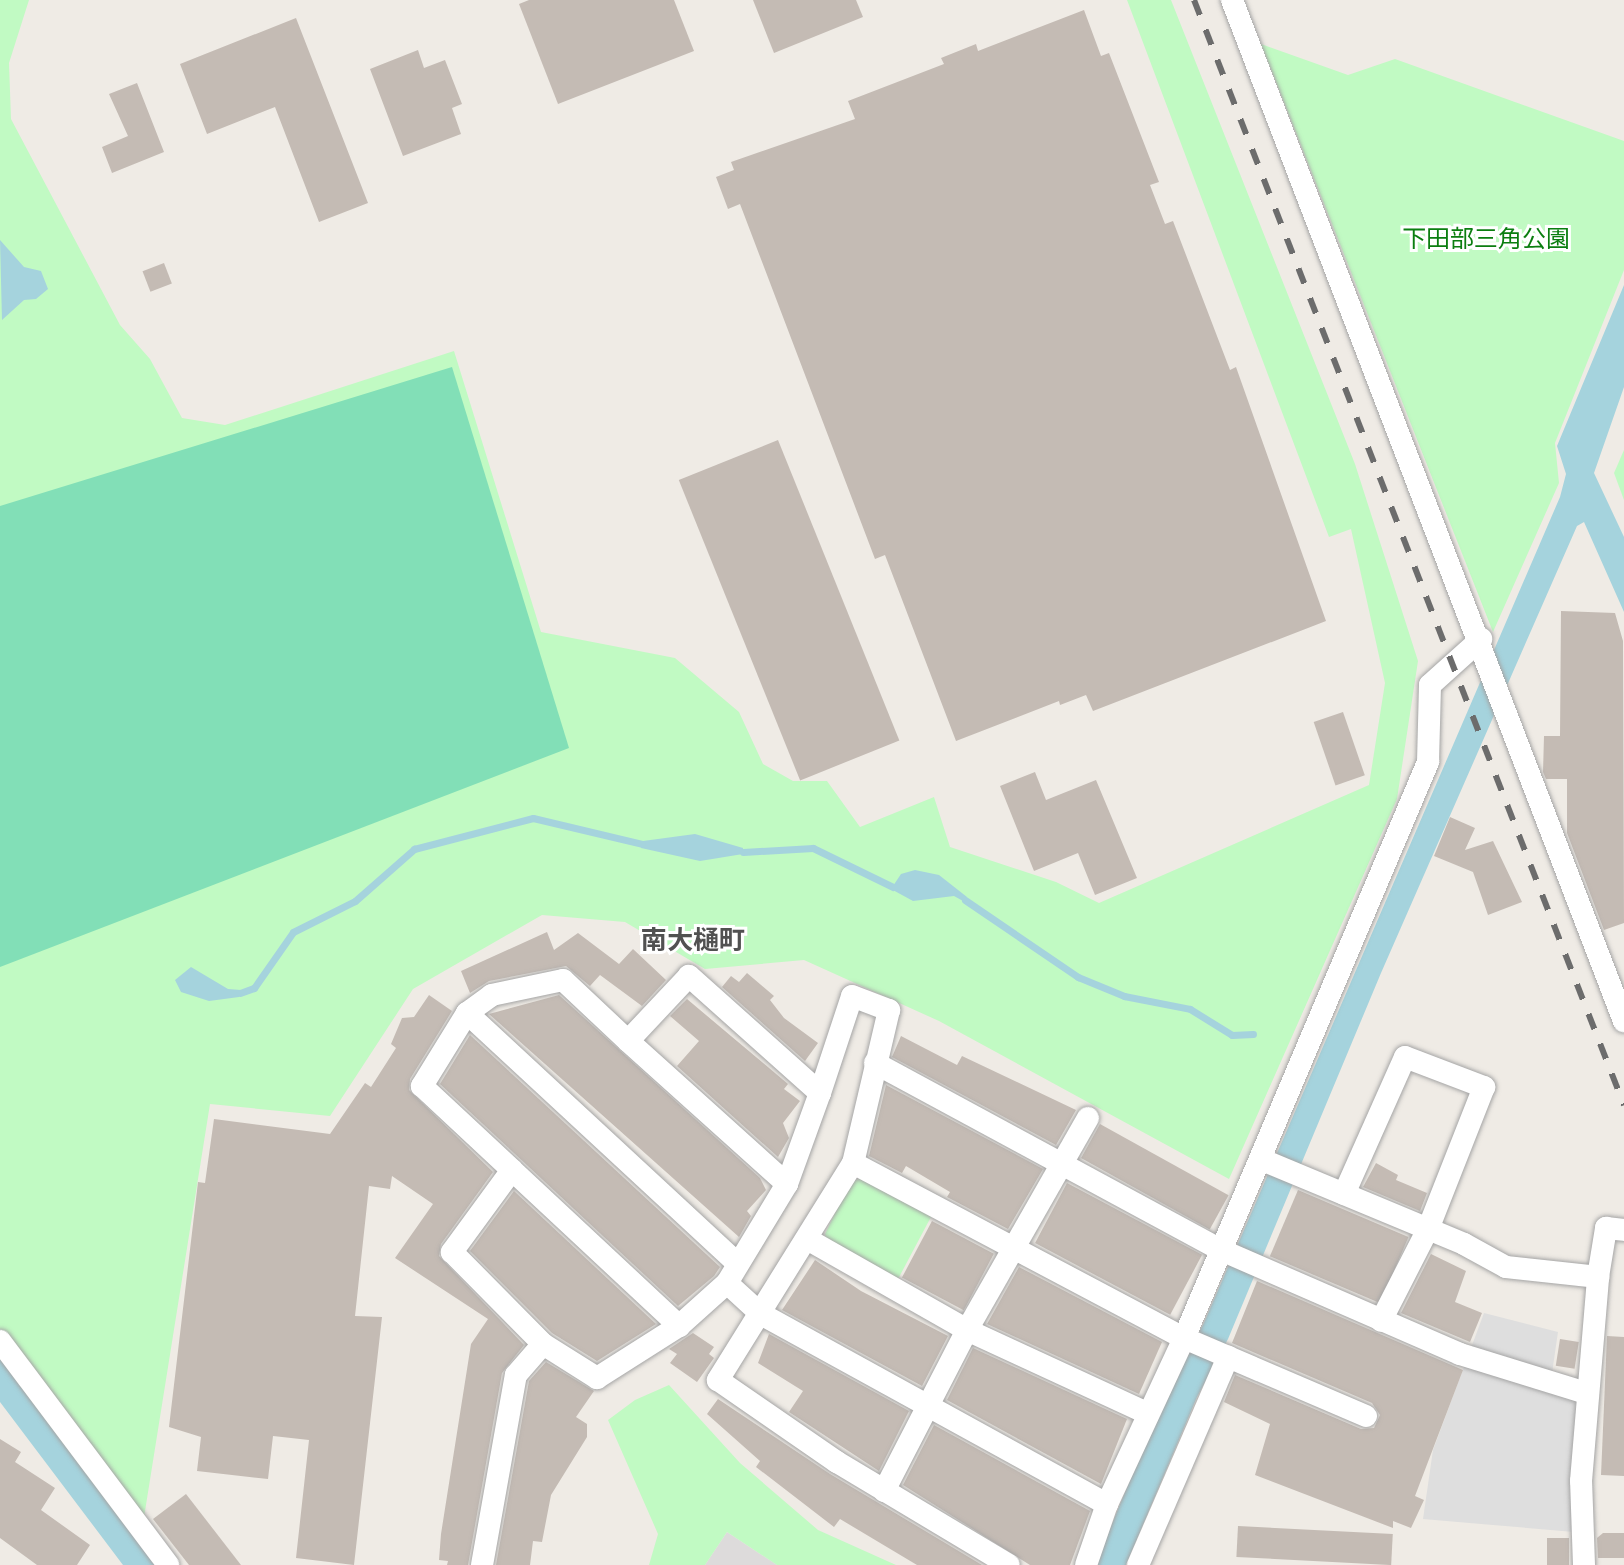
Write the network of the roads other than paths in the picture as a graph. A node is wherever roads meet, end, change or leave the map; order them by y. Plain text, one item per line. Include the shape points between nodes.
1 (1232, 0) edge
2 (1481, 639) junction
3 (467, 1013) junction
4 (1624, 1021) edge
5 (628, 1041) junction
6 (875, 1063) junction
7 (820, 1093) junction
8 (1088, 1118) dead end
9 (1260, 1159) junction
10 (853, 1163) junction
11 (1061, 1164) junction
12 (512, 1170) junction
13 (787, 1184) junction
14 (1344, 1194) junction
15 (1428, 1229) junction
16 (1624, 1230) edge
17 (807, 1239) junction
18 (1013, 1250) junction
19 (1221, 1250) junction
20 (732, 1273) junction
21 (1598, 1277) junction
22 (761, 1314) junction
23 (1381, 1321) junction
24 (679, 1326) junction
25 (967, 1330) junction
26 (1184, 1338) junction
27 (0, 1341) edge
28 (543, 1344) junction
29 (1228, 1357) junction
30 (1586, 1393) junction
31 (929, 1409) junction
32 (1147, 1413) junction
33 (1366, 1416) dead end
34 (884, 1491) junction
35 (1107, 1504) junction
36 (168, 1565) edge
37 (482, 1565) edge
38 (1009, 1565) edge
39 (1086, 1565) edge
40 (1138, 1565) edge
41 (1584, 1565) edge

1 - 2 street
2 - 4 street
2 - 9 street via 1430,685 1428,762
3 - 5 street via 492,995 563,980
3 - 12 street via 422,1086
3 - 20 street
5 - 7 street via 689,976
5 - 13 street
6 - 7 street via 889,1010 852,996
6 - 10 street
6 - 11 street
7 - 13 street
8 - 11 street
9 - 14 street
9 - 19 street
10 - 17 street
10 - 18 street
11 - 18 street
11 - 19 street
12 - 24 street
12 - 28 street via 452,1252
13 - 20 street
14 - 15 street
14 - 15 street via 1405,1057 1484,1087
15 - 21 street via 1506,1267
15 - 23 street
16 - 21 street via 1606,1228
17 - 22 street
17 - 25 street
18 - 25 street
18 - 26 street
19 - 23 street
19 - 26 street
20 - 22 street
20 - 24 street
21 - 30 street
22 - 31 street
22 - 34 street via 718,1380
23 - 30 street via 1460,1354
24 - 28 street via 597,1378
25 - 31 street
25 - 32 street
26 - 29 street
26 - 32 street
27 - 36 street
28 - 37 street via 516,1375
29 - 33 street
29 - 40 street
30 - 41 street
31 - 34 street
31 - 35 street
32 - 35 street
34 - 38 street
35 - 39 street

